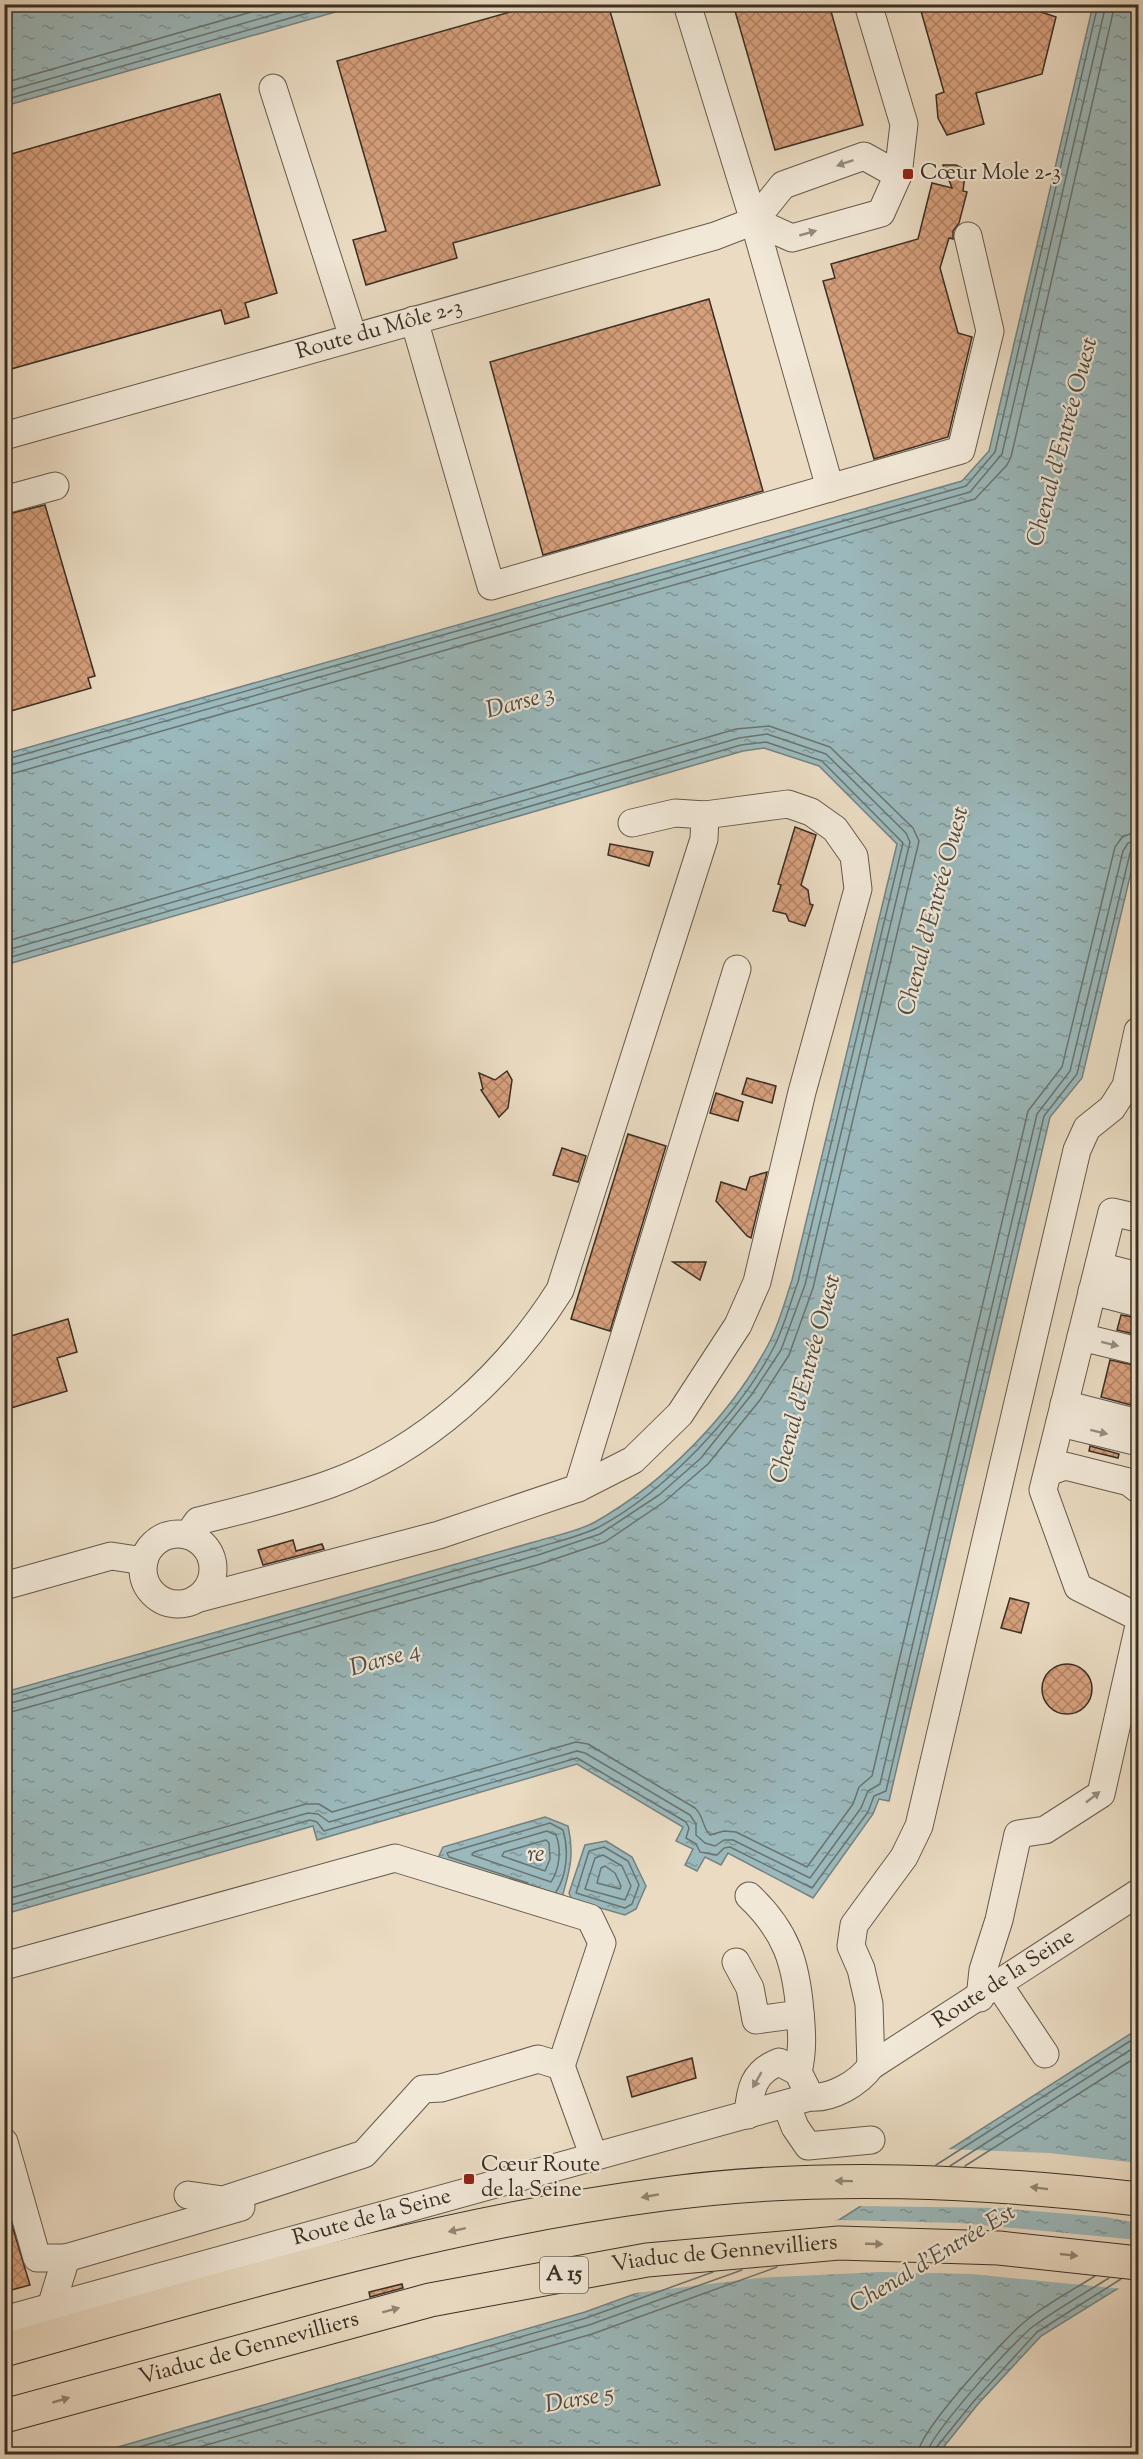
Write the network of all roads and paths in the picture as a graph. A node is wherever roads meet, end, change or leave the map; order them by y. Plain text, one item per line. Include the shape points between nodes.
1 (687, 4) edge
2 (868, 4) edge
3 (273, 88) dead end
4 (898, 175) junction
5 (754, 221) junction
6 (968, 236) dead end
7 (414, 320) junction
8 (353, 337) junction
9 (4, 436) edge
10 (55, 486) dead end
11 (830, 488) junction
12 (4, 500) edge
13 (705, 815) junction
14 (632, 823) dead end
15 (737, 969) dead end
16 (1138, 1031) edge
17 (1138, 1218) edge
18 (1138, 1258) edge
19 (1098, 1269) junction
20 (1138, 1276) edge
21 (1138, 1303) edge
22 (1083, 1328) junction
23 (1138, 1332) edge
24 (1138, 1352) edge
25 (1062, 1414) junction
26 (1138, 1423) edge
27 (1138, 1442) edge
28 (1048, 1472) junction
29 (578, 1488) junction
30 (1138, 1489) edge
31 (188, 1535) junction
32 (144, 1561) junction
33 (4, 1586) edge
34 (196, 1599) junction
35 (1138, 1617) edge
36 (1138, 1630) edge
37 (1138, 1893) edge
38 (749, 1896) dead end
39 (736, 1962) dead end
40 (4, 1966) edge
41 (990, 1991) junction
42 (800, 2014) junction
43 (1045, 2054) dead end
44 (870, 2063) junction
45 (561, 2066) junction
46 (798, 2072) junction
47 (441, 2088) junction
48 (798, 2101) junction
49 (748, 2115) junction
50 (871, 2140) dead end
51 (4, 2142) edge
52 (594, 2157) junction
53 (188, 2195) dead end
54 (1138, 2199) edge
55 (66, 2258) junction
56 (1138, 2263) edge
57 (51, 2307) junction
58 (4, 2320) edge
59 (4, 2350) edge
60 (4, 2416) edge

1 - 5 street
2 - 4 street via 904,124
3 - 8 street
4 -> 5 street via 864,156 783,185
5 -> 4 street via 792,238 881,213
5 - 7 street, Route du Môle 2-3 via 715,236
5 - 11 street
6 - 11 street via 990,331 961,450
7 - 8 street, Route du Môle 2-3
7 - 11 street via 492,586
8 - 9 street, Route du Môle 2-3
10 - 12 street
13 - 14 street via 675,813
13 - 29 street via 788,804 811,812 835,829 854,856 858,889 802,1092 758,1282 738,1324 680,1414 633,1460
13 - 31 street via 704,838 560,1290 537,1327 433,1429 331,1484 198,1521
15 - 29 street
16 - 44 street via 1126,1086 1112,1108 1087,1128 1077,1150 919,1826 904,1857 854,1925 851,1946 869,2004
17 - 19 street via 1112,1212
18 - 19 street
19 - 20 street
19 - 21 street
19 - 22 street
22 - 23 street
22 -> 24 street
22 - 25 street
25 - 26 street
25 -> 27 street
25 - 28 street
28 - 30 street via 1065,1466 1129,1482
28 - 35 street via 1043,1490 1078,1587
29 - 34 street via 438,1535
31 - 32 street via 177,1533 155,1541
31 - 34 street via 207,1548 212,1559 211,1582
32 - 33 street via 111,1556
32 - 34 street via 143,1573 153,1594 173,1604
41 -> 36 street via 983,1970 999,1920 1018,1834 1045,1830 1101,1794
37 - 41 street, Route de la Seine
38 - 42 street via 771,1919 785,1942 796,1972
39 - 42 street via 750,1988 756,2020
40 - 45 street via 395,1858 590,1918 602,1943
41 - 43 street
41 - 44 street, Route de la Seine
42 - 46 street via 803,2052
44 - 48 street, Route de la Seine via 818,2085
45 - 47 street via 538,2059
45 - 52 street
46 - 48 street
46 -> 49 street via 779,2062 766,2067 756,2076
47 - 53 street via 423,2090 364,2154 224,2200
47 - 55 street via 365,2171
48 - 49 street, Route de la Seine
48 - 50 street via 795,2127 808,2146
49 - 52 street, Route de la Seine
51 - 55 street via 37,2258
52 - 57 street, Route de la Seine
54 -> 59 highway via 1023,2186 830,2181 665,2193 456,2230
55 - 57 street
60 -> 56 highway, Viaduc de Gennevilliers / A 15 via 430,2300 647,2260 840,2244 999,2248
57 - 58 street, Route de la Seine

